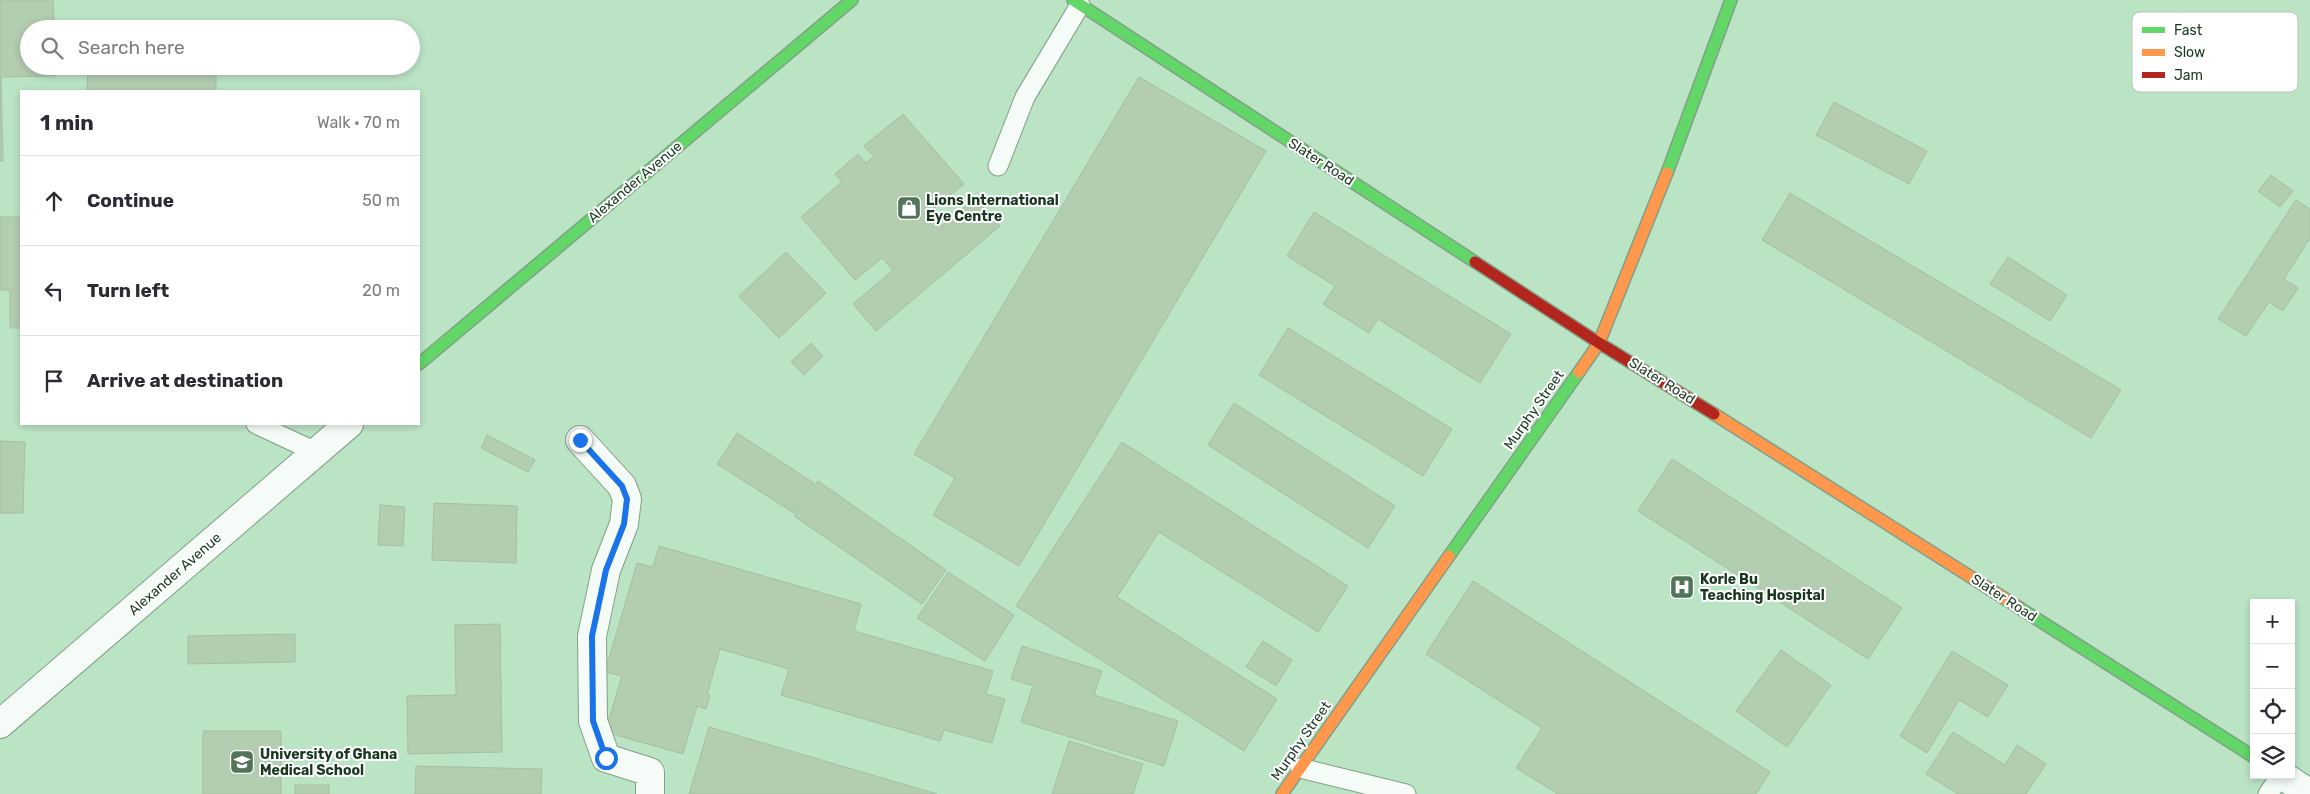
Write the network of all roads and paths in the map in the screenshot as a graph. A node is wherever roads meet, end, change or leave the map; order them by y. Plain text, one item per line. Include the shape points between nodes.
1 (852, 0) edge
2 (1732, 0) edge
3 (1076, 2) edge
4 (998, 166) dead end
5 (1599, 343) junction
6 (420, 363) edge
7 (258, 425) edge
8 (348, 425) edge
9 (580, 440) dead end
10 (316, 452) junction
11 (0, 724) edge
12 (2250, 754) edge
13 (1300, 768) junction
14 (2278, 779) edge
15 (2287, 779) edge
16 (650, 794) edge
17 (1282, 794) edge
18 (1406, 794) edge
19 (2268, 794) edge
20 (2310, 794) edge

1 - 6 street, Alexander Avenue
2 - 5 street, Murphy Street
3 - 4 lane via 1025,97
3 - 5 street, Slater Road
5 - 12 street, Slater Road
5 - 13 street, Murphy Street
7 - 10 lane
8 - 10 street, Alexander Avenue
9 - 16 street via 622,486 627,499 624,524 606,570 592,636 593,721 606,758 650,772
10 - 11 street, Alexander Avenue
13 - 17 street, Murphy Street
13 - 18 lane
14 - 19 lane
15 - 20 street

